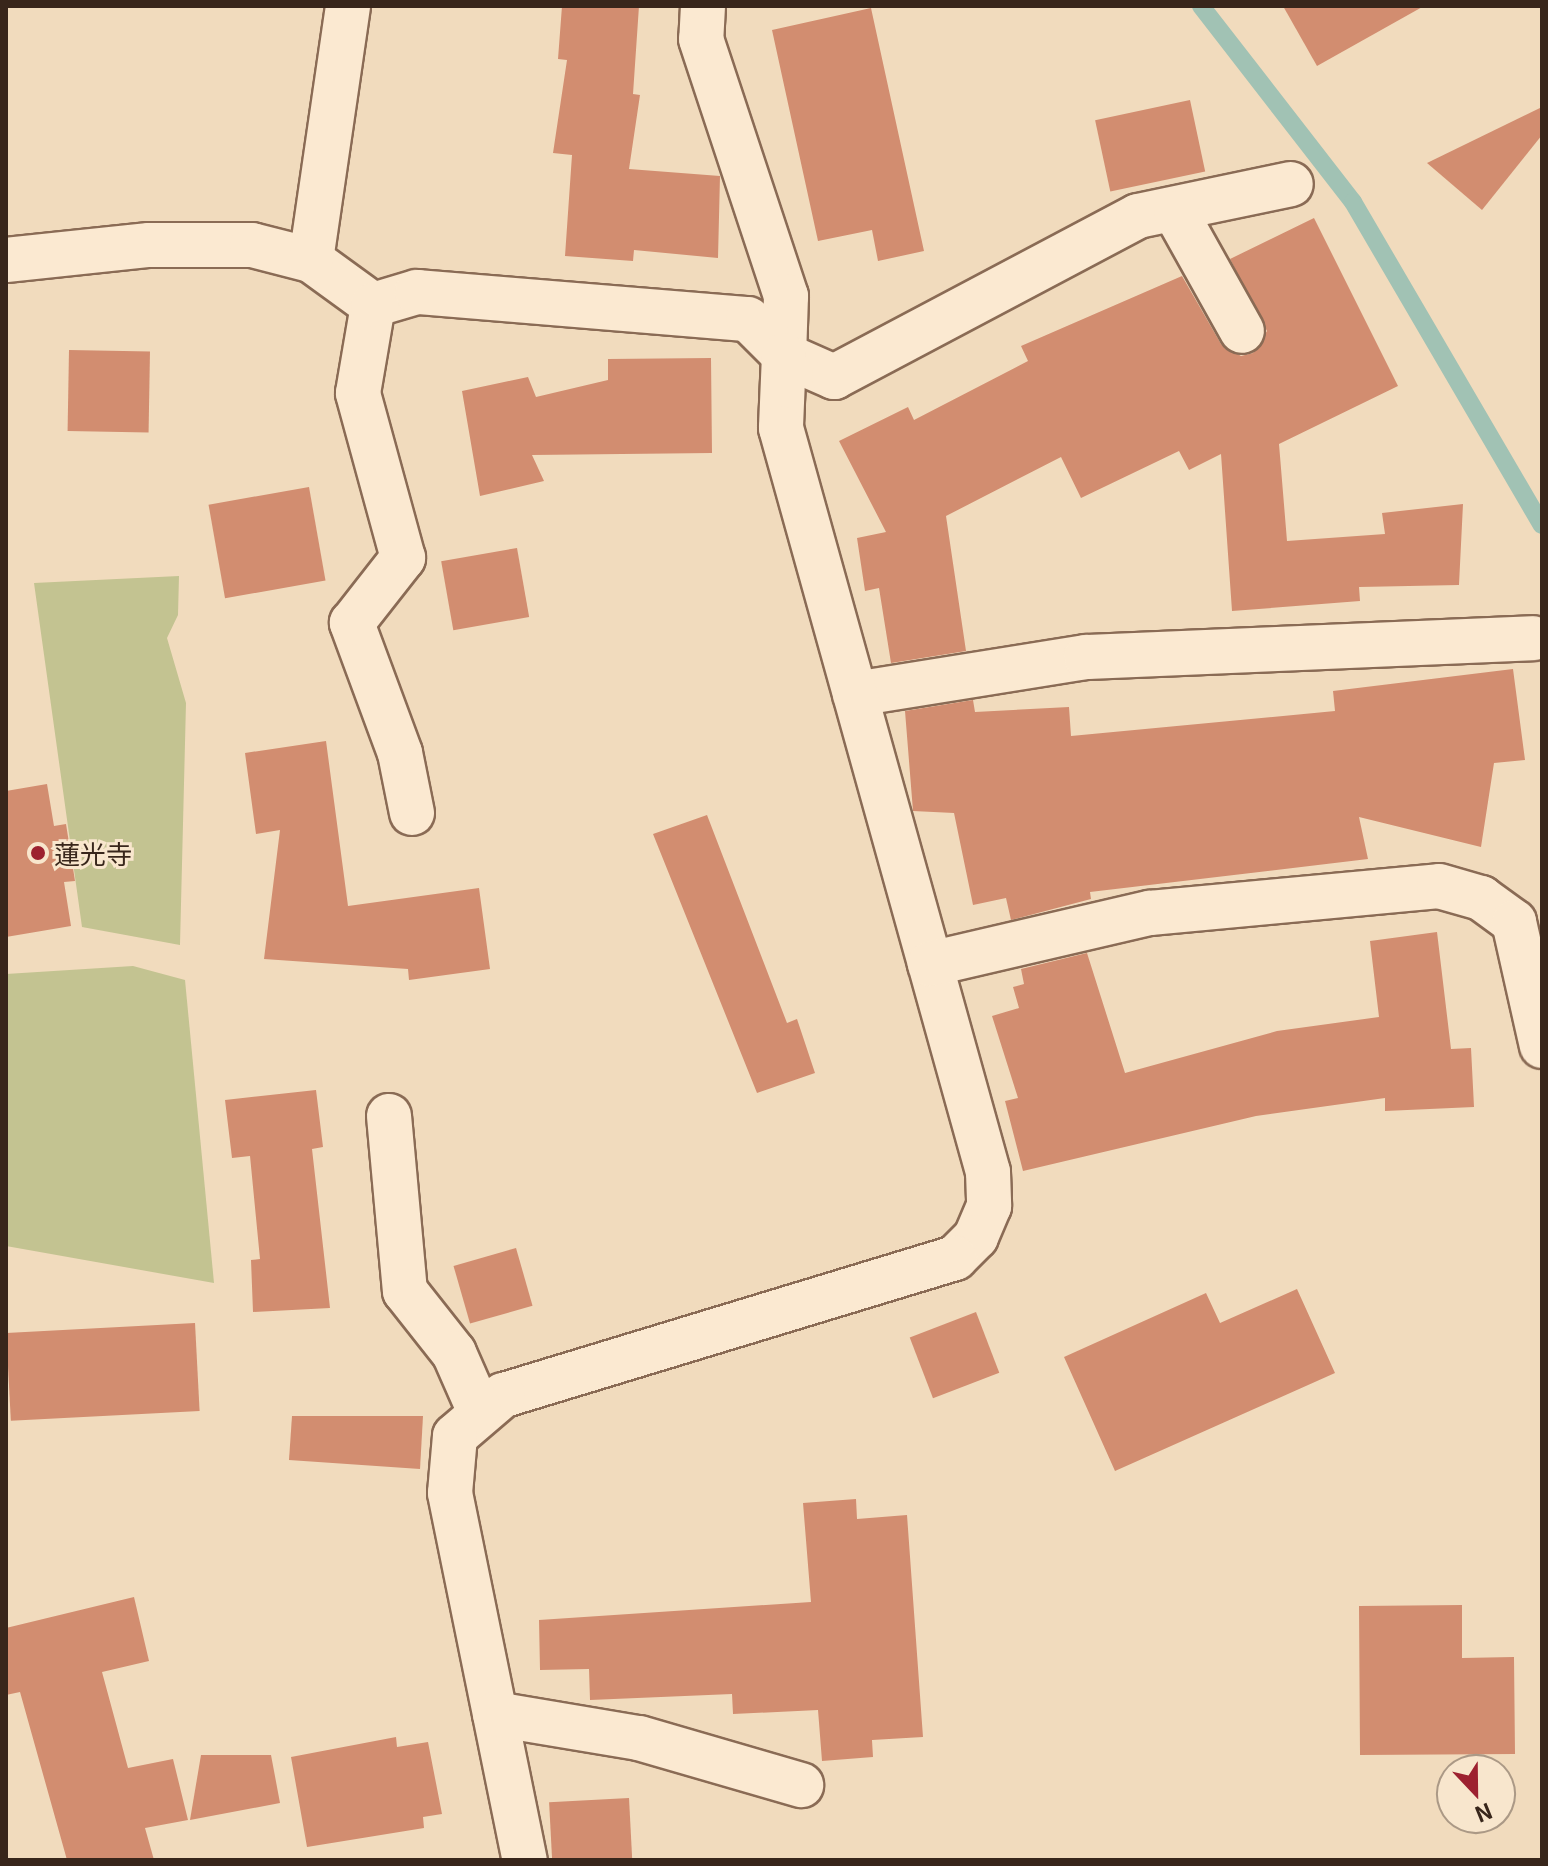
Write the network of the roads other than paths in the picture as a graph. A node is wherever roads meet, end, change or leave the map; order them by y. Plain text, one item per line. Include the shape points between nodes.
1 (348, 6) edge
2 (703, 6) edge
3 (1291, 184) dead end
4 (1176, 213) junction
5 (6, 260) edge
6 (311, 260) junction
7 (373, 305) junction
8 (1242, 331) dead end
9 (784, 355) junction
10 (1534, 638) dead end
11 (855, 694) junction
12 (412, 813) dead end
13 (930, 964) junction
14 (1542, 1046) edge
15 (389, 1116) dead end
16 (479, 1410) junction
17 (495, 1714) junction
18 (801, 1785) dead end
19 (525, 1860) edge

1 - 6 street
2 - 9 street via 701,39 786,296
3 - 4 street
4 - 8 street
4 - 9 street via 1138,216 834,377
5 - 6 street via 149,245 252,245
6 - 7 street
7 - 9 street via 417,292 748,319
7 - 12 street via 358,393 403,558 352,623 400,753
9 - 11 street via 781,428
10 - 11 street via 1086,657
11 - 13 street
13 - 14 street via 1150,913 1439,886 1481,898 1514,922
13 - 16 street via 988,1172 989,1206 976,1237 955,1258 503,1395
15 - 16 street via 405,1291 454,1353
16 - 17 street via 455,1436 450,1493
17 - 18 street via 639,1738
17 - 19 street

